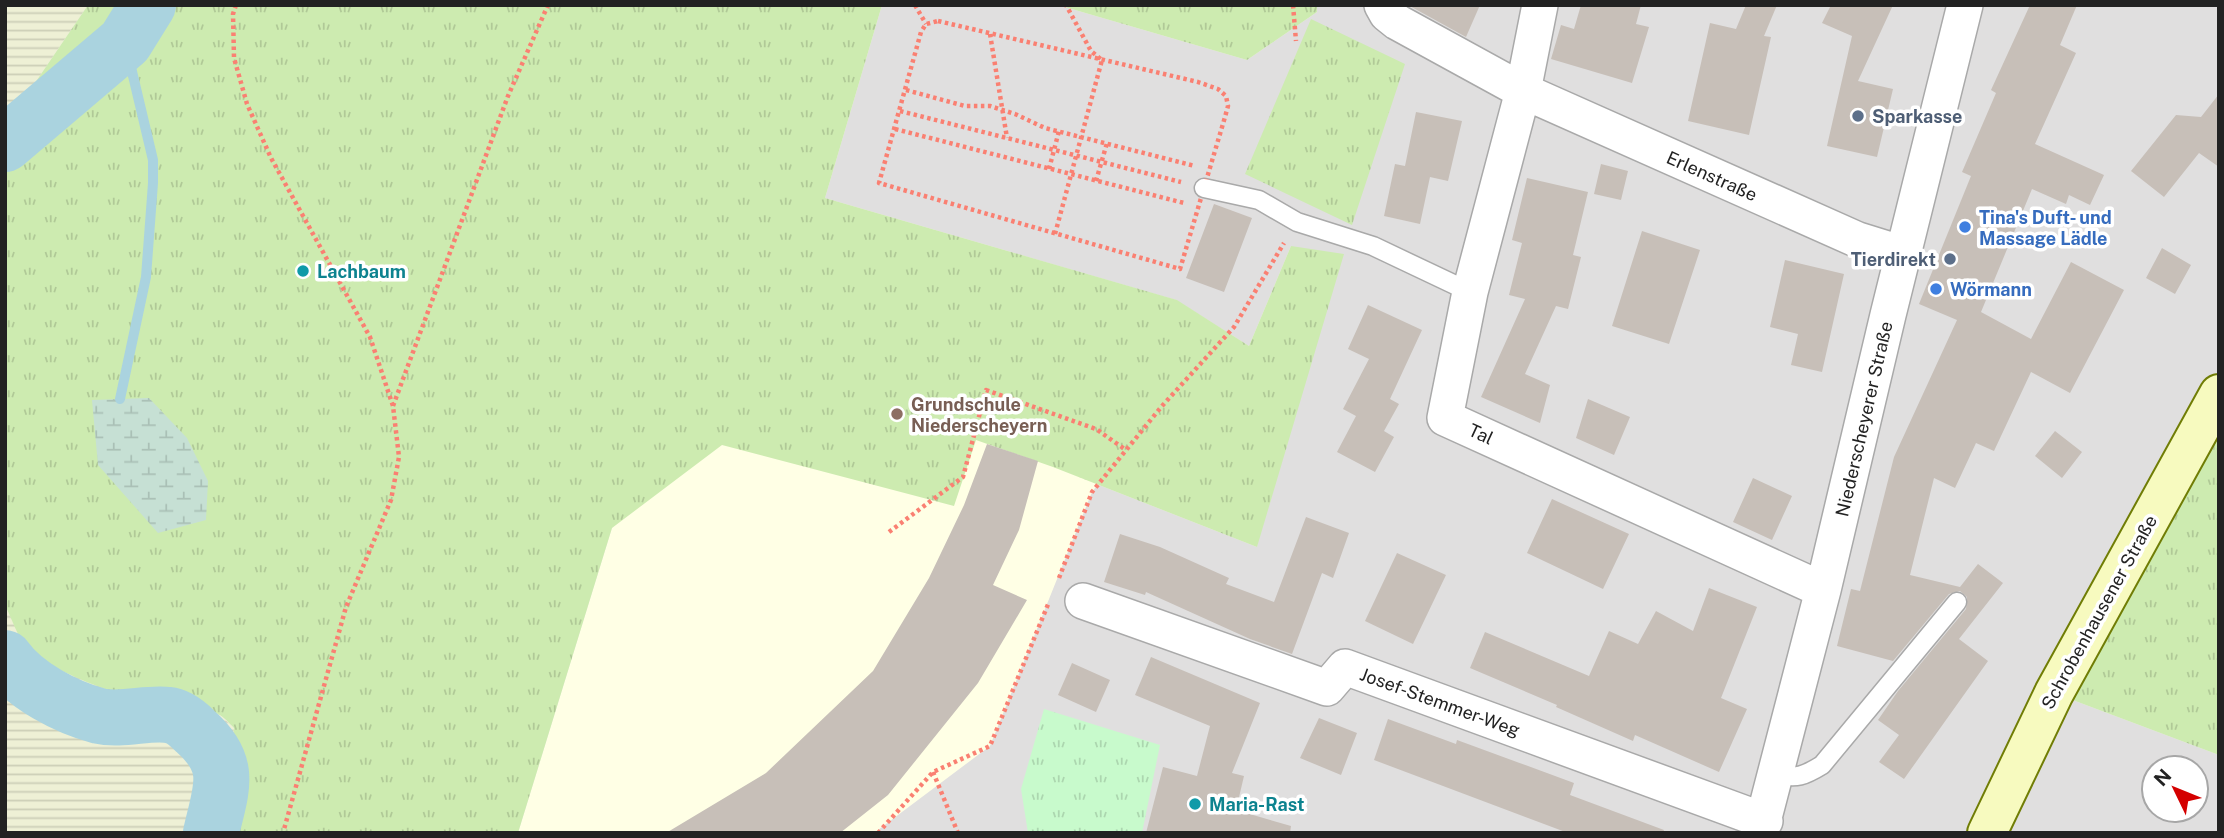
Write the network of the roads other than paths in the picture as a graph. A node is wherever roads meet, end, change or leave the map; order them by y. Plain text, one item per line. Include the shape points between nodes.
1 (1382, 5) edge
2 (1540, 5) edge
3 (1965, 5) edge
4 (1523, 91) junction
5 (1204, 188) road end
6 (1903, 254) junction
7 (1470, 292) junction
8 (2219, 394) edge
9 (1823, 590) junction
10 (1064, 592) road end
11 (1956, 602) dead end
12 (1776, 774) junction
13 (1763, 827) edge
14 (1987, 833) edge

1 - 4 street via 1397,22
2 - 4 street, Tal
3 - 6 street, Niederscheyerer Straße
4 - 6 street, Erlenstraße via 1858,240
4 - 7 street, Tal
5 - 7 lane via 1259,200 1297,222 1373,246
6 - 9 street, Niederscheyerer Straße
7 - 9 street, Tal via 1445,418
8 - 14 main road, Schrobenhausener Straße via 2054,693
9 - 12 street, Niederscheyerer Straße
10 - 13 street, Josef-Stemmer-Weg via 1327,688 1345,667
11 - 12 lane via 1822,765 1793,778
12 - 13 street, Niederscheyerer Straße

